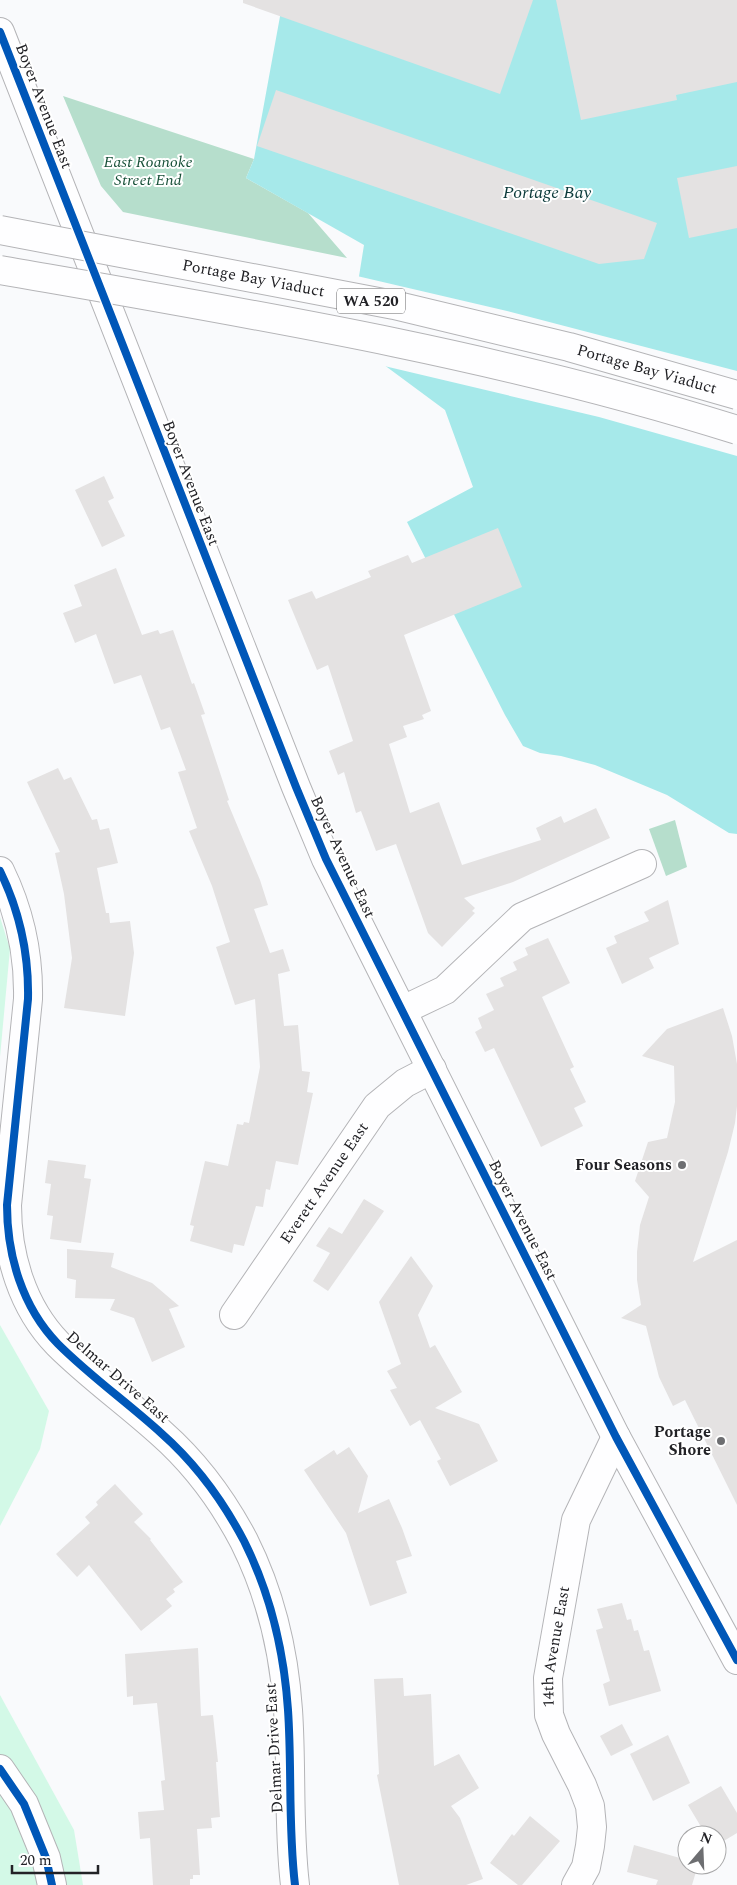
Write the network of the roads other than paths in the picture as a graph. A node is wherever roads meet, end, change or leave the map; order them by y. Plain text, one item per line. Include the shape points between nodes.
1 (0, 32) edge
2 (0, 230) edge
3 (0, 270) edge
4 (737, 395) edge
5 (737, 430) edge
6 (642, 864) dead end
7 (0, 872) edge
8 (403, 1010) junction
9 (432, 1069) junction
10 (234, 1315) dead end
11 (616, 1437) junction
12 (737, 1660) edge
13 (0, 1769) edge
14 (52, 1885) edge
15 (295, 1885) edge
16 (576, 1885) edge

1 - 8 main road, Boyer Avenue East via 309,820
2 - 4 main road, Portage Bay Viaduct / WA 520, bridge via 394,305 569,347
3 - 5 main road, WA 520, bridge via 381,340 556,379
6 - 8 main road via 522,917 445,990
7 - 15 main road, Delmar Drive East via 17,909 28,976 7,1205 14,1264 32,1309 57,1343 189,1461 226,1510 253,1560 273,1617 284,1672
8 - 9 main road, Boyer Avenue East
9 - 10 main road, Everett Avenue East via 405,1083 377,1106
9 - 11 main road, Boyer Avenue East
11 - 12 main road, Boyer Avenue East
11 - 16 main road, 14th Avenue East via 576,1520 548,1678 549,1715 590,1806 590,1846 586,1866
13 - 14 main road via 24,1804 46,1858

